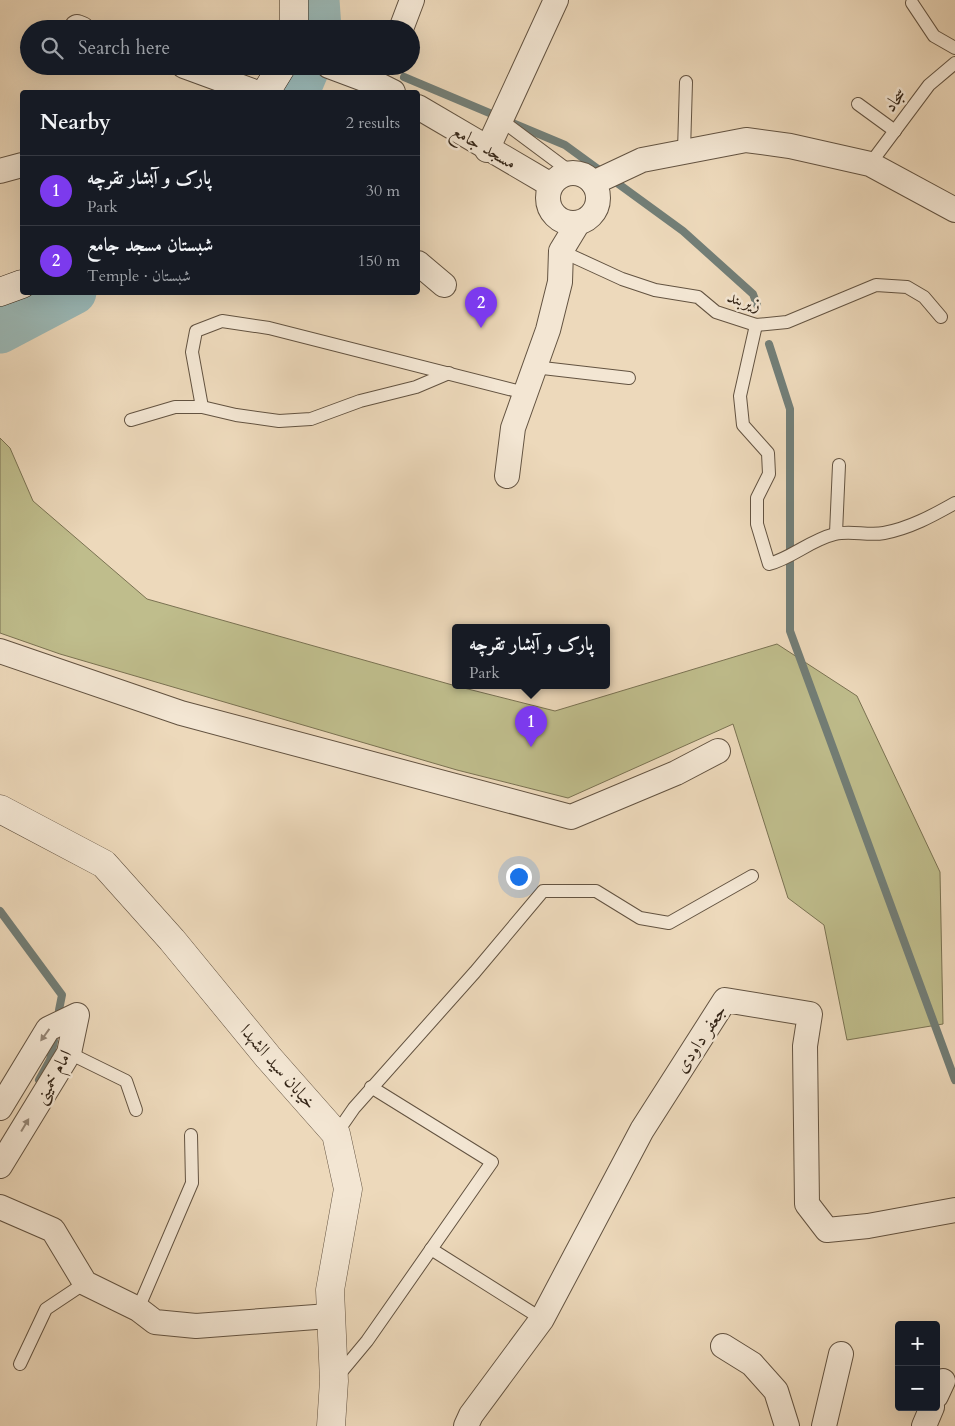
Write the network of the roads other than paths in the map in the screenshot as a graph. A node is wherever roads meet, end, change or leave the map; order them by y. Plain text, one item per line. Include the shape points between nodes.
1 (294, 0) edge
2 (412, 0) edge
3 (556, 0) edge
4 (912, 3) dead end
5 (294, 20) edge
6 (404, 20) edge
7 (955, 48) edge
8 (955, 63) edge
9 (209, 75) edge
10 (276, 75) edge
11 (360, 75) edge
12 (384, 82) edge
13 (686, 82) dead end
14 (250, 90) edge
15 (267, 90) edge
16 (858, 104) dead end
17 (420, 108) edge
18 (504, 114) junction
19 (895, 131) junction
20 (488, 150) junction
21 (684, 151) junction
22 (870, 164) junction
23 (20, 166) edge
24 (0, 171) edge
25 (572, 173) junction
26 (603, 178) junction
27 (551, 185) junction
28 (955, 210) edge
29 (578, 223) junction
30 (561, 251) junction
31 (420, 265) edge
32 (20, 285) edge
33 (444, 285) dead end
34 (0, 292) edge
35 (941, 317) dead end
36 (756, 326) junction
37 (534, 367) junction
38 (449, 373) junction
39 (629, 378) dead end
40 (525, 393) junction
41 (202, 406) junction
42 (131, 420) dead end
43 (839, 465) dead end
44 (507, 476) dead end
45 (955, 504) edge
46 (836, 533) junction
47 (0, 651) edge
48 (718, 751) dead end
49 (0, 809) edge
50 (752, 876) dead end
51 (69, 1053) junction
52 (372, 1087) junction
53 (0, 1108) edge
54 (136, 1110) dead end
55 (336, 1134) junction
56 (190, 1135) dead end
57 (0, 1166) edge
58 (0, 1208) edge
59 (955, 1210) edge
60 (431, 1249) junction
61 (85, 1283) junction
62 (138, 1310) junction
63 (329, 1316) junction
64 (542, 1319) junction
65 (723, 1346) dead end
66 (841, 1354) dead end
67 (20, 1364) dead end
68 (334, 1381) junction
69 (930, 1411) edge
70 (331, 1426) edge
71 (466, 1426) edge
72 (787, 1426) edge
73 (824, 1426) edge
74 (924, 1426) edge

1 - 5 street
2 - 6 street
3 - 18 street
4 - 7 lane via 934,36
8 - 19 lane, سجاد via 929,85
9 - 14 street
10 - 15 street
11 - 12 street
13 - 21 lane
16 - 19 lane
17 - 20 street, مسجد جامع
18 - 20 street
18 - 25 lane
19 - 22 lane, سجاد
20 - 27 street, مسجد جامع
21 - 22 street via 746,140
21 - 26 street via 642,160
22 - 28 street
23 - 24 street
25 - 26 street
25 - 27 street via 556,179
26 - 29 street via 597,207 592,215
27 - 29 street via 547,201 550,209 562,221
29 - 30 street
30 - 36 lane, زیربند via 622,279 655,290 698,297 716,312
30 - 37 street via 560,282 548,330
31 - 33 street
32 - 34 street
35 - 36 lane, زیربند via 924,297 907,287 876,285 787,322
36 - 46 lane via 740,396 743,425 768,453 769,474 757,498 757,524 769,564
37 - 39 lane
37 - 40 street
38 - 40 lane
38 - 41 lane via 416,387 360,401 311,419 279,422
38 - 41 lane via 269,328 222,320 196,331 192,352
40 - 44 street via 513,428
41 - 42 lane via 175,406
43 - 46 lane
45 - 46 lane via 920,522 884,533
47 - 48 street via 181,713 571,817 676,773
49 - 55 street, خیابان سید الشهدا via 104,864
50 - 52 lane via 669,923 640,918 596,891 543,891
51 -> 53 street, امام خمینی via 77,1015 48,1030
51 - 54 lane via 126,1081
57 -> 51 street, امام خمینی
52 - 55 lane
52 - 60 lane via 492,1162
55 - 63 street, خیابان سید الشهدا via 348,1189 330,1290
56 - 62 lane via 192,1182
58 - 61 street via 52,1230
59 - 64 street, جعفر داودی via 827,1230 807,1204 805,1046 810,1014 725,1000 642,1130
60 - 64 lane
60 - 68 lane via 367,1341
61 - 62 street
61 - 67 lane via 46,1310
62 - 63 street via 155,1322 196,1326
63 - 68 street, خیابان سید الشهدا
64 - 71 street, جعفر داودی
65 - 72 street via 752,1364 776,1391
66 - 73 street
68 - 70 street, خیابان سید الشهدا
69 - 74 street

